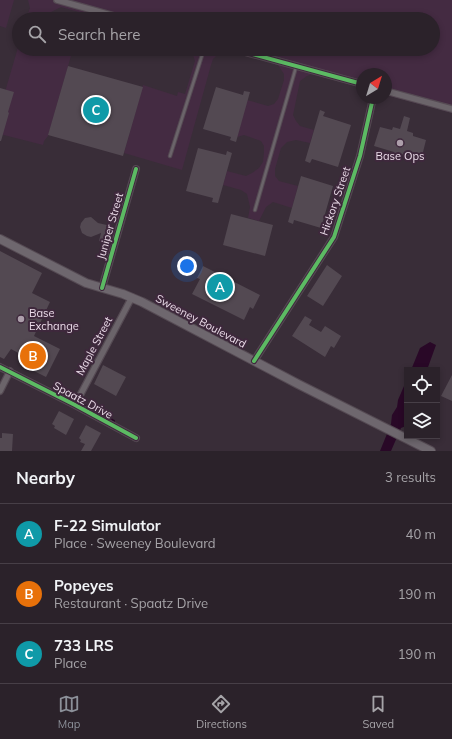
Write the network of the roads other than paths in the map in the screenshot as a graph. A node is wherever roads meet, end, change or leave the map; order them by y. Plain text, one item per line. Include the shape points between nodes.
1 (57, 0) edge
2 (100, 12) edge
3 (202, 56) edge
4 (260, 56) edge
5 (296, 66) junction
6 (356, 82) edge
7 (392, 93) edge
8 (372, 104) edge
9 (452, 109) edge
10 (170, 156) dead end
11 (136, 169) dead end
12 (255, 210) dead end
13 (0, 239) edge
14 (102, 288) junction
15 (132, 297) junction
16 (254, 361) junction
17 (0, 366) edge
18 (10, 371) junction
19 (0, 391) edge
20 (75, 405) junction
21 (136, 438) dead end
22 (431, 451) edge

1 - 2 street
3 - 10 lane
4 - 5 street
5 - 6 street
5 - 12 lane
7 - 9 street
8 - 16 street, Hickory Street via 360,156 334,237
11 - 14 street, Juniper Street
13 - 14 main road, Sweeney Boulevard via 79,280
14 - 15 main road, Sweeney Boulevard
15 - 16 main road, Sweeney Boulevard
15 - 20 street, Maple Street
16 - 22 main road, Sweeney Boulevard
17 - 18 street, Spaatz Drive
18 - 19 street
18 - 20 street, Spaatz Drive
20 - 21 street, Spaatz Drive

